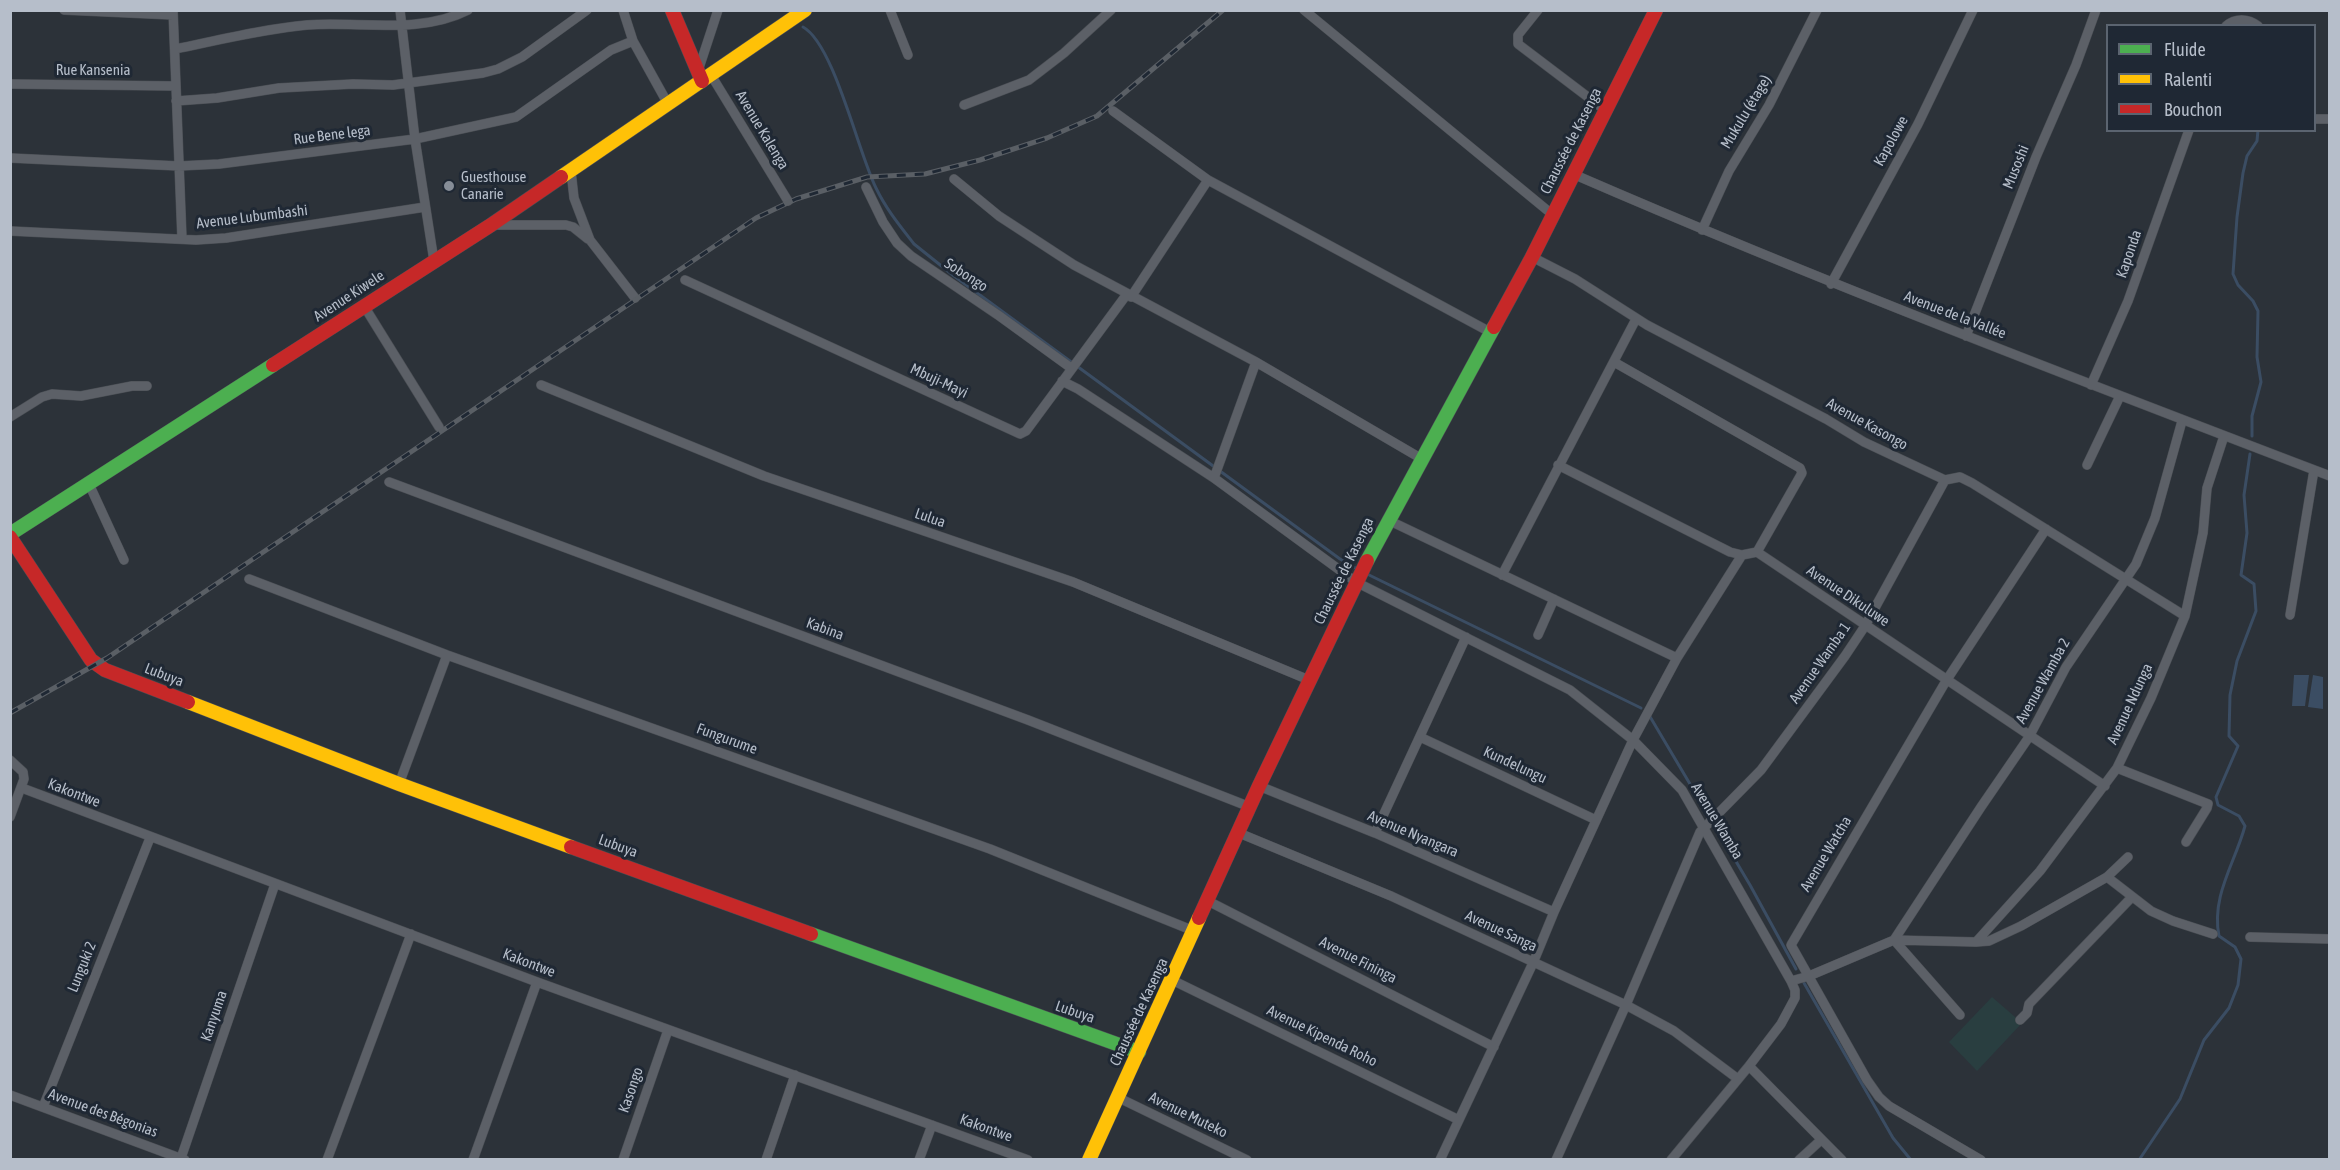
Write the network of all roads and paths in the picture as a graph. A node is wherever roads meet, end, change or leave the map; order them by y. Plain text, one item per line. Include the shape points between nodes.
1 (64, 10) edge
2 (400, 10) edge
3 (468, 10) edge
4 (587, 10) edge
5 (623, 10) edge
6 (718, 10) edge
7 (805, 10) edge
8 (890, 10) edge
9 (1111, 10) edge
10 (1304, 10) edge
11 (1526, 10) edge
12 (1538, 10) edge
13 (1656, 10) edge
14 (1817, 10) edge
15 (1973, 10) edge
16 (2096, 10) edge
17 (173, 13) edge
18 (676, 13) edge
19 (1531, 21) junction
20 (402, 24) junction
21 (2229, 24) edge
22 (2254, 24) edge
23 (633, 41) junction
24 (175, 49) junction
25 (908, 55) dead end
26 (704, 76) junction
27 (409, 83) junction
28 (10, 84) edge
29 (176, 86) junction
30 (176, 101) junction
31 (668, 104) junction
32 (964, 105) dead end
33 (1605, 110) junction
34 (1113, 111) dead end
35 (2188, 132) edge
36 (415, 139) junction
37 (10, 158) edge
38 (179, 166) junction
39 (571, 171) junction
40 (1573, 174) junction
41 (954, 179) dead end
42 (1208, 180) junction
43 (866, 187) dead end
44 (788, 201) dead end
45 (425, 207) junction
46 (1553, 215) junction
47 (491, 225) junction
48 (1702, 230) junction
49 (10, 231) edge
50 (182, 239) junction
51 (590, 240) junction
52 (1532, 257) junction
53 (434, 261) junction
54 (685, 280) dead end
55 (1831, 284) junction
56 (1129, 296) junction
57 (635, 298) dead end
58 (364, 306) junction
59 (1636, 319) junction
60 (1490, 332) junction
61 (1966, 336) junction
62 (1257, 362) junction
63 (1614, 362) junction
64 (1071, 368) junction
65 (1062, 381) junction
66 (541, 385) dead end
67 (2091, 385) junction
68 (147, 386) dead end
69 (2120, 396) junction
70 (10, 417) edge
71 (2182, 421) junction
72 (439, 427) dead end
73 (2224, 435) junction
74 (1422, 459) junction
75 (1558, 465) junction
76 (2086, 465) dead end
77 (2314, 470) junction
78 (2330, 476) edge
79 (1214, 478) junction
80 (1945, 480) junction
81 (389, 482) dead end
82 (89, 484) junction
83 (1388, 520) junction
84 (2046, 529) junction
85 (10, 536) edge
86 (1757, 552) junction
87 (1742, 555) junction
88 (124, 560) dead end
89 (1360, 574) junction
90 (1502, 575) junction
91 (249, 579) dead end
92 (2127, 579) junction
93 (1554, 599) junction
94 (2290, 615) dead end
95 (2185, 616) junction
96 (1864, 626) junction
97 (1538, 635) dead end
98 (1466, 637) junction
99 (447, 655) junction
100 (1677, 658) junction
101 (1309, 680) junction
102 (1946, 681) junction
103 (2030, 736) junction
104 (1420, 737) junction
105 (1633, 740) junction
106 (10, 760) edge
107 (2117, 768) junction
108 (399, 784) junction
109 (1259, 786) junction
110 (2105, 786) junction
111 (22, 788) junction
112 (1250, 807) junction
113 (10, 817) edge
114 (1596, 820) junction
115 (1709, 822) junction
116 (1239, 833) junction
117 (1375, 834) junction
118 (150, 838) junction
119 (2186, 842) dead end
120 (2128, 857) dead end
121 (2107, 877) junction
122 (275, 884) junction
123 (2131, 898) junction
124 (1208, 901) junction
125 (1554, 912) junction
126 (1194, 931) junction
127 (411, 934) junction
128 (2213, 934) dead end
129 (2250, 937) dead end
130 (2330, 939) edge
131 (1894, 940) junction
132 (1976, 942) junction
133 (1533, 963) junction
134 (1809, 975) junction
135 (1172, 980) junction
136 (1791, 981) junction
137 (537, 982) junction
138 (1626, 1005) junction
139 (1959, 1015) dead end
140 (2020, 1020) dead end
141 (668, 1030) junction
142 (1494, 1047) junction
143 (1139, 1052) junction
144 (1749, 1066) junction
145 (795, 1075) junction
146 (1738, 1079) junction
147 (10, 1095) edge
148 (1117, 1097) junction
149 (43, 1107) junction
150 (1459, 1120) junction
151 (933, 1125) junction
152 (1821, 1140) junction
153 (183, 1159) edge
154 (327, 1160) edge
155 (472, 1160) edge
156 (623, 1160) edge
157 (766, 1160) edge
158 (919, 1160) edge
159 (1028, 1160) edge
160 (1089, 1160) edge
161 (1247, 1160) edge
162 (1440, 1160) edge
163 (1556, 1160) edge
164 (1671, 1160) edge
165 (1799, 1160) edge
166 (1842, 1160) edge
167 (1981, 1160) edge

1 - 17 street
2 - 20 street
3 - 20 street via 448,18
4 - 27 street via 537,48 498,69
5 - 23 street
6 - 26 street
7 - 26 street, Avenue Kiwele
8 - 25 street
9 - 32 street via 1029,80
10 - 46 street
11 - 19 street
12 - 19 street
13 - 33 street, Chaussée de Kasenga
14 - 48 street, Mukulu (étage) via 1769,105 1729,171
15 - 55 street, Kapolowe via 1918,124
16 - 61 street, Musoshi
17 - 24 street
18 - 26 street
19 - 33 street via 1518,35 1520,46
20 - 24 street via 280,28
20 - 27 street
21 - 22 street via 2247,20
23 - 31 street
23 - 36 street, Rue Bene lega via 610,51 516,117
24 - 29 street
26 - 31 street, Avenue Kiwele
26 - 44 street, Avenue Kalenga
27 - 30 street via 279,88
27 - 36 street
28 - 29 street, Rue Kansenia
29 - 30 street
30 - 38 street
31 - 39 street, Avenue Kiwele
33 - 40 street, Chaussée de Kasenga
34 - 42 street
35 - 67 street, Kaponda via 2128,301
36 - 38 street, Rue Bene lega
36 - 45 street
37 - 38 street, Rue Bene lega
38 - 50 street
39 - 47 street, Avenue Kiwele
39 - 51 street via 574,198
40 - 46 street, Chaussée de Kasenga
40 - 48 street, Avenue de la Vallée
41 - 56 street via 1029,237
42 - 56 street, Mbuji-Mayi
42 - 60 street
43 - 64 street, Sobongo via 883,222 911,256
45 - 50 street, Avenue Lubumbashi via 226,238
45 - 53 street
46 - 52 street, Chaussée de Kasenga
47 - 51 street via 566,225
47 - 53 street, Avenue Kiwele
48 - 55 street, Avenue de la Vallée
49 - 50 street, Avenue Lubumbashi
51 - 57 street
52 - 59 street, Avenue Kasongo via 1575,279
52 - 60 street, Chaussée de Kasenga
53 - 58 street, Avenue Kiwele
54 - 65 street, Mbuji-Mayi via 1020,434 1029,428
55 - 61 street, Avenue de la Vallée
56 - 62 street
56 - 64 street, Mbuji-Mayi
58 - 72 street
58 - 82 street, Avenue Kiwele
59 - 63 street
59 - 80 street, Avenue Kasongo via 1864,442
60 - 74 street, Chaussée de Kasenga
61 - 67 street, Avenue de la Vallée
62 - 74 street
62 - 79 street
63 - 75 street
63 - 86 street via 1801,469
64 - 65 street, Mbuji-Mayi
65 - 79 street, Avenue Wamba
66 - 101 street, Lulua via 764,476 1073,582
67 - 69 street, Avenue de la Vallée
68 - 70 street via 81,396 52,394
69 - 71 street, Avenue de la Vallée
69 - 76 street
71 - 73 street, Avenue de la Vallée
71 - 92 street, Avenue Wamba 2 via 2148,537
73 - 77 street, Avenue de la Vallée
73 - 95 street, Avenue Ndunga via 2207,488 2203,533
74 - 83 street, Chaussée de Kasenga
75 - 87 street
75 - 90 street
77 - 78 street, Avenue de la Vallée
77 - 94 street
79 - 89 street, Avenue Wamba
80 - 84 street, Avenue Kasongo via 1960,477
80 - 96 street, Avenue Wamba 1
81 - 112 street, Kabina
82 - 85 street, Avenue Kiwele
82 - 88 street
83 - 89 street, Chaussée de Kasenga
83 - 90 street
84 - 92 street, Avenue Kasongo
84 - 102 street, Avenue Watcha
85 - 108 street, Lubuya via 91,660 105,670
86 - 87 street
86 - 96 street, Avenue Dikuluwe
87 - 100 street
89 - 98 street, Avenue Wamba
89 - 101 street, Chaussée de Kasenga
90 - 93 street
91 - 99 street, Fungurume
92 - 95 street, Avenue Kasongo
92 - 103 street, Avenue Wamba 2 via 2066,668
93 - 97 street
93 - 100 street
95 - 107 street, Avenue Ndunga
96 - 102 street, Avenue Dikuluwe
96 - 115 street, Avenue Wamba 1 via 1761,770
98 - 104 street
98 - 105 street, Avenue Wamba via 1570,690
99 - 108 street
99 - 126 street, Fungurume via 990,849
100 - 105 street
101 - 109 street, Chaussée de Kasenga
102 - 103 street, Avenue Dikuluwe
102 - 134 street, Avenue Watcha via 1791,943
103 - 110 street, Avenue Dikuluwe
103 - 131 street, Avenue Wamba 2
104 - 114 street, Kundelungu
104 - 117 street
105 - 114 street
105 - 115 street, Avenue Wamba
106 - 111 street via 23,772
107 - 110 street, Avenue Ndunga
107 - 119 street via 2208,804
108 - 143 street, Lubuya
109 - 112 street, Chaussée de Kasenga
109 - 117 street, Avenue Nyangara
110 - 132 street, Avenue Ndunga via 2034,879
111 - 113 street
111 - 118 street, Kakontwe
112 - 116 street, Chaussée de Kasenga
114 - 125 street
115 - 136 street, Avenue Wamba
115 - 138 street, Avenue Wamba 1 via 1692,847
116 - 124 street, Chaussée de Kasenga
116 - 133 street, Avenue Sanga via 1391,896
117 - 125 street, Avenue Nyangara
118 - 122 street, Kakontwe
118 - 149 street, Lunguki 2
120 - 121 street
121 - 123 street
121 - 132 street via 2007,934
122 - 127 street, Kakontwe
122 - 153 street, Kanyuma
123 - 128 street via 2162,917
123 - 140 street via 2029,1004
124 - 126 street, Chaussée de Kasenga
124 - 142 street, Avenue Fininga
125 - 133 street
126 - 135 street, Chaussée de Kasenga
127 - 137 street, Kakontwe
127 - 154 street
129 - 130 street
131 - 132 street
131 - 134 street
131 - 139 street
133 - 138 street, Avenue Sanga
133 - 142 street
134 - 136 street
134 - 167 street, Avenue Watcha via 1879,1097
135 - 143 street, Chaussée de Kasenga
135 - 150 street, Avenue Kipenda Roho
136 - 144 street via 1795,998 1790,1011
137 - 141 street, Kakontwe
137 - 155 street
138 - 146 street, Avenue Sanga via 1674,1031
138 - 163 street, Avenue Wamba 1
141 - 145 street, Kakontwe
141 - 156 street, Kasongo
142 - 150 street
143 - 148 street, Chaussée de Kasenga
144 - 146 street
144 - 152 street
145 - 151 street, Kakontwe
145 - 157 street
146 - 164 street
147 - 149 street, Avenue des Bégonias
148 - 160 street, Chaussée de Kasenga
148 - 161 street, Avenue Muteko
149 - 153 street, Avenue des Bégonias
150 - 162 street
151 - 158 street
151 - 159 street, Kakontwe
152 - 165 street
152 - 166 street

